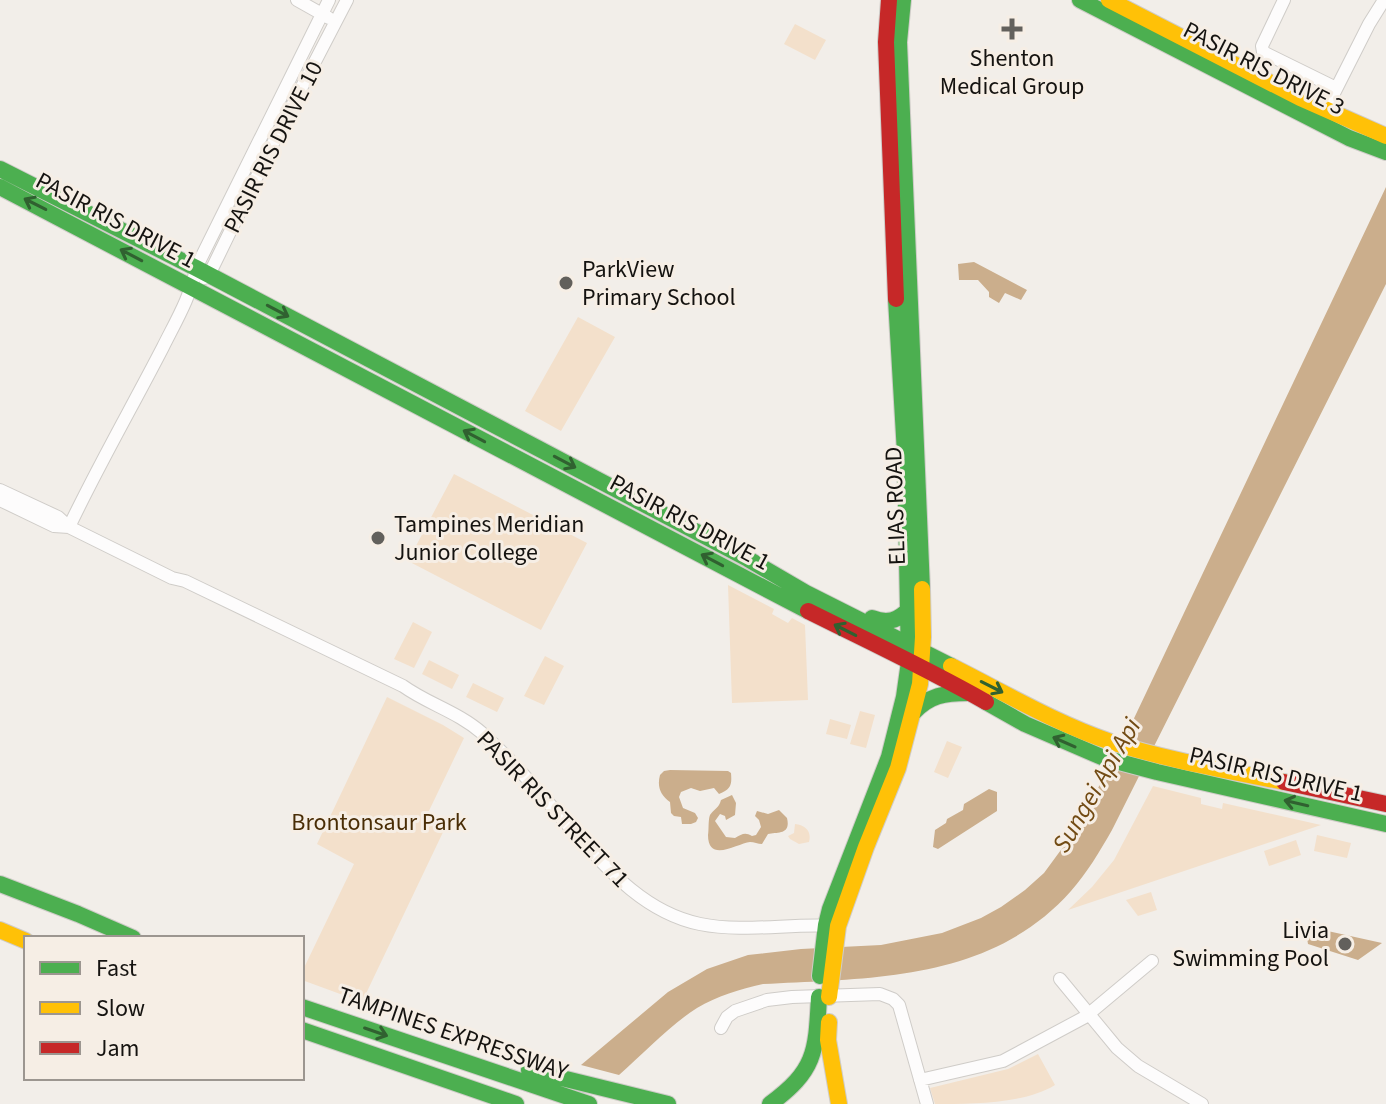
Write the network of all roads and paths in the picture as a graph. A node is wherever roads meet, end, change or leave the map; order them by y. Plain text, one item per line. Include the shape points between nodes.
1 (297, 0) edge
2 (889, 0) edge
3 (903, 0) edge
4 (1080, 0) edge
5 (1109, 0) edge
6 (1284, 0) edge
7 (1384, 0) edge
8 (324, 5) edge
9 (341, 10) edge
10 (296, 66) junction
11 (310, 72) junction
12 (1336, 88) junction
13 (1326, 109) junction
14 (1352, 131) junction
15 (1386, 136) edge
16 (1386, 152) edge
17 (0, 169) edge
18 (0, 187) edge
19 (203, 272) junction
20 (192, 288) junction
21 (0, 490) edge
22 (0, 500) edge
23 (69, 527) junction
24 (835, 608) junction
25 (909, 609) junction
26 (916, 656) junction
27 (968, 693) junction
28 (913, 713) junction
29 (1386, 804) edge
30 (1386, 824) edge
31 (0, 884) edge
32 (0, 899) edge
33 (0, 930) edge
34 (831, 932) junction
35 (107, 936) edge
36 (128, 936) edge
37 (24, 940) edge
38 (0, 945) edge
39 (24, 948) edge
40 (1152, 961) dead end
41 (1060, 979) dead end
42 (824, 989) junction
43 (304, 1008) edge
44 (1089, 1014) junction
45 (721, 1028) dead end
46 (304, 1032) edge
47 (304, 1032) edge
48 (457, 1060) junction
49 (920, 1080) junction
50 (473, 1104) edge
51 (516, 1104) edge
52 (589, 1104) edge
53 (668, 1104) edge
54 (770, 1104) edge
55 (839, 1104) edge
56 (927, 1104) edge
57 (1202, 1104) edge

1 - 8 street
2 - 25 main road, ELIAS ROAD via 886,42
3 - 26 main road, ELIAS ROAD via 899,42 919,510
4 - 14 main road, PASIR RIS DRIVE 3
5 - 13 main road, PASIR RIS DRIVE 3
6 - 12 street via 1263,52
7 - 12 street
8 - 9 street
8 - 10 street, PASIR RIS DRIVE 10
9 - 11 street, PASIR RIS DRIVE 10
10 - 11 street
10 - 19 street, PASIR RIS DRIVE 10
11 - 19 street, PASIR RIS DRIVE 10
12 - 13 street
13 - 14 main road, PASIR RIS DRIVE 3
14 - 15 main road, PASIR RIS DRIVE 3
14 - 16 main road, PASIR RIS DRIVE 3
17 - 19 main road, PASIR RIS DRIVE 1
20 -> 18 main road, PASIR RIS DRIVE 1
19 - 20 street, PASIR RIS DRIVE 10
19 -> 24 main road, PASIR RIS DRIVE 1
20 - 23 street, PASIR RIS DRIVE 10
26 -> 20 main road, PASIR RIS DRIVE 1 via 767,590
21 - 23 street, PASIR RIS STREET 71
22 - 23 street, PASIR RIS STREET 71 via 54,526
23 - 34 street, PASIR RIS STREET 71 via 455,714 502,752 615,875 652,905 701,924
24 - 25 main road via 880,622 898,620
24 - 26 main road, PASIR RIS DRIVE 1
25 - 26 main road, ELIAS ROAD
26 - 27 main road, PASIR RIS DRIVE 1
26 - 28 main road, ELIAS ROAD via 920,684
26 -> 29 main road, PASIR RIS DRIVE 1 via 1112,742
26 - 34 main road, ELIAS ROAD via 889,757 830,909
27 - 28 main road via 933,696
30 -> 27 main road, PASIR RIS DRIVE 1 via 1104,758
28 - 34 main road, ELIAS ROAD via 898,768
31 - 36 main road
32 - 35 main road
33 - 37 main road
34 - 42 main road, ELIAS ROAD
38 - 39 main road
40 - 44 street
41 - 44 street
42 - 45 street via 746,1006 727,1017
42 - 49 street via 893,999
42 - 54 main road via 814,1055 806,1073
42 - 55 main road
43 -> 48 main road, TAMPINES EXPRESSWAY
44 - 49 street via 1003,1061
44 - 57 street via 1138,1066
46 - 50 main road
47 - 51 main road, TAMPINES EXPRESSWAY
48 - 52 main road, TAMPINES EXPRESSWAY
48 - 53 main road via 532,1071
49 - 56 street

